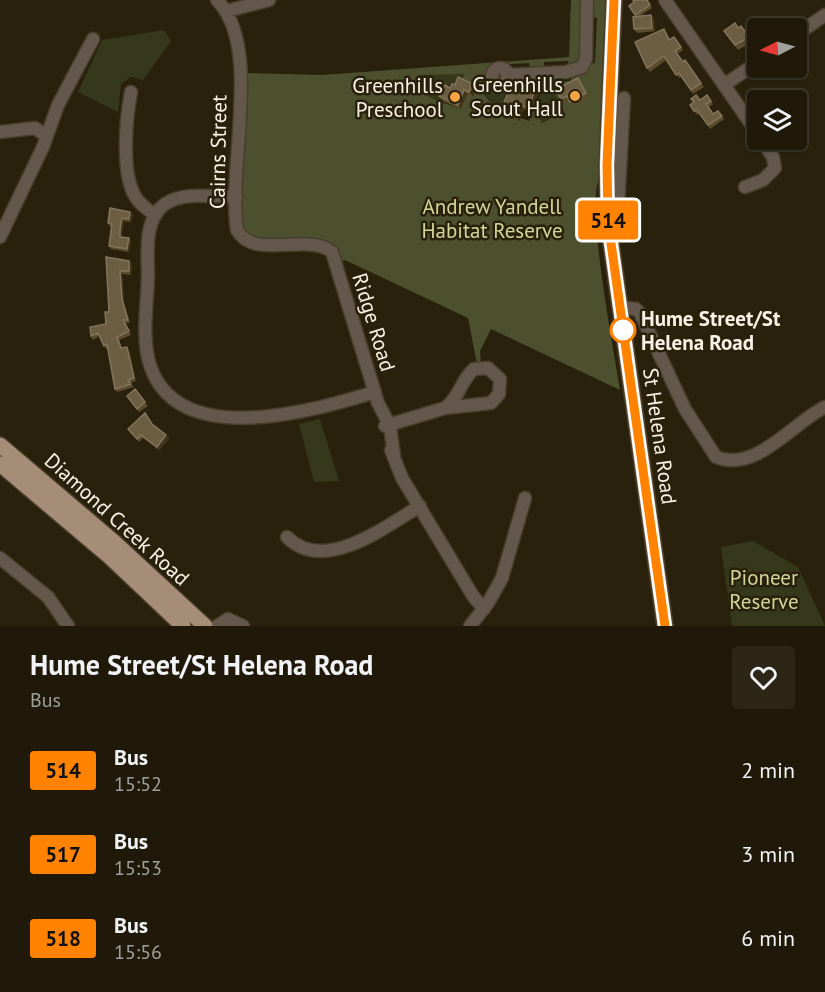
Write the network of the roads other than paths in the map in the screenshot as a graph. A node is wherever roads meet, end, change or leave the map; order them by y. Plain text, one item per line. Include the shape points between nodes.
1 (217, 0) edge
2 (268, 0) edge
3 (587, 0) edge
4 (614, 0) edge
5 (665, 0) edge
6 (227, 10) junction
7 (825, 15) edge
8 (807, 27) edge
9 (93, 39) dead end
10 (747, 69) edge
11 (507, 75) dead end
12 (724, 85) junction
13 (131, 92) dead end
14 (624, 98) dead end
15 (747, 118) edge
16 (0, 132) edge
17 (46, 136) junction
18 (768, 150) edge
19 (745, 187) dead end
20 (236, 197) junction
21 (607, 213) junction
22 (155, 215) junction
23 (0, 237) edge
24 (332, 252) joint
25 (620, 307) junction
26 (377, 397) junction
27 (825, 407) edge
28 (445, 408) junction
29 (388, 425) junction
30 (0, 445) edge
31 (0, 464) edge
32 (525, 498) dead end
33 (420, 506) junction
34 (287, 537) dead end
35 (0, 558) edge
36 (660, 594) junction
37 (486, 606) junction
38 (68, 626) edge
39 (183, 626) edge
40 (205, 626) edge
41 (217, 626) edge
42 (243, 626) edge
43 (470, 626) edge
44 (656, 626) edge
45 (665, 626) edge

1 - 6 street
2 - 6 street
3 - 11 street via 586,59 582,67 566,72
4 - 21 main road, St Helena Road
5 - 12 street
6 - 20 street, Cairns Street via 240,54
7 - 8 street
9 - 17 street
10 - 12 street
12 - 15 street
13 - 22 street via 129,180 137,200
14 - 21 street via 618,206
16 - 17 street via 35,128
17 - 23 street
18 - 19 street via 775,168 763,180
20 - 22 street via 179,198
20 - 24 street, Cairns Street via 237,230 246,241 318,246
21 - 25 main road, St Helena Road
22 - 26 street via 149,236 147,348 155,376 174,399 207,415 278,416
24 - 26 street, Ridge Road
25 - 27 street via 640,313 688,415 716,457 754,458
25 - 36 main road, St Helena Road
26 - 29 street, Ridge Road
28 - 28 street via 455,400 474,369 488,368 500,379 500,394 491,403
28 - 29 street
29 - 33 street, Ridge Road via 402,478
30 - 40 main road, Diamond Creek Road
31 - 39 main road, Diamond Creek Road via 110,557
32 - 37 street via 507,565
33 - 34 street via 364,540 342,548 310,549
33 - 37 street, Ridge Road
35 - 38 street via 48,597
36 - 44 main road, St Helena Road
36 - 45 main road, St Helena Road
37 - 43 street
41 - 42 street via 228,619

